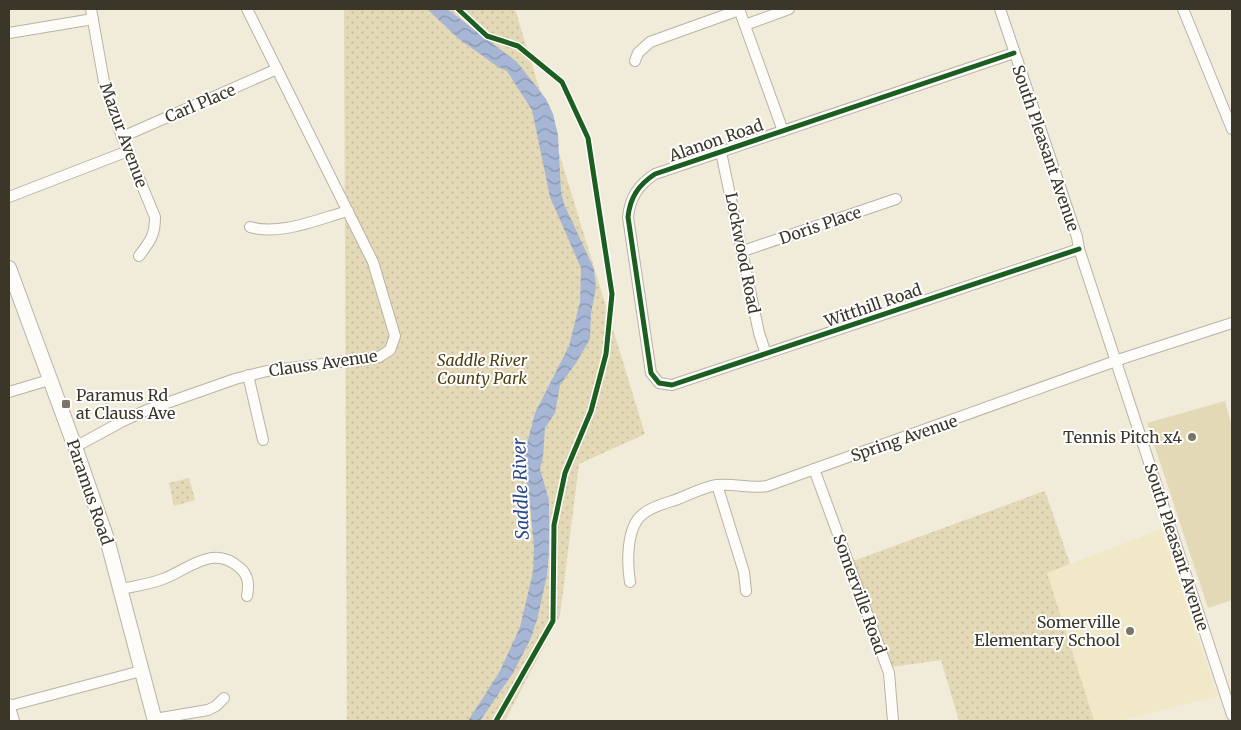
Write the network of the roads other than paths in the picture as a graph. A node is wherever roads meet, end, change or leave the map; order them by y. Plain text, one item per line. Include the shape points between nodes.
1 (247, 9) edge
2 (739, 9) edge
3 (789, 9) edge
4 (1000, 9) edge
5 (1183, 9) edge
6 (92, 14) edge
7 (745, 25) junction
8 (9, 34) edge
9 (1014, 53) junction
10 (634, 61) dead end
11 (278, 69) junction
12 (1232, 129) edge
13 (783, 131) junction
14 (122, 136) junction
15 (128, 152) junction
16 (722, 152) junction
17 (9, 197) edge
18 (896, 199) dead end
19 (348, 211) junction
20 (250, 227) dead end
21 (1079, 249) junction
22 (743, 251) junction
23 (139, 256) dead end
24 (9, 268) edge
25 (1232, 323) edge
26 (766, 354) junction
27 (1116, 361) junction
28 (248, 375) junction
29 (49, 380) junction
30 (676, 384) joint
31 (9, 392) edge
32 (262, 440) dead end
33 (75, 447) junction
34 (814, 469) junction
35 (717, 485) junction
36 (630, 582) dead end
37 (121, 589) junction
38 (746, 591) dead end
39 (247, 596) dead end
40 (141, 671) junction
41 (224, 698) dead end
42 (9, 705) edge
43 (1232, 715) edge
44 (155, 720) edge
45 (14, 721) edge
46 (893, 721) edge

1 - 11 street, Clauss Avenue
2 - 7 street
2 - 10 street via 650,42
3 - 7 street
4 - 9 street, South Pleasant Avenue
5 - 12 street
6 - 8 street
6 - 14 street, Mazur Avenue via 104,82
7 - 13 street
9 - 13 street, Alanon Road
9 - 21 street, South Pleasant Avenue
11 - 14 street, Carl Place
11 - 19 street, Clauss Avenue
13 - 16 street, Alanon Road
14 - 15 street, Mazur Avenue
15 - 17 street
15 - 23 street, Mazur Avenue via 155,217 151,240
16 - 22 street, Lockwood Road
16 - 30 street, Alanon Road via 656,174 638,188 629,207 629,228 651,373 659,383
18 - 22 street, Doris Place
19 - 20 street via 275,230
19 - 28 street, Clauss Avenue via 373,262 394,330 394,343 390,350 378,358
21 - 26 street, Witthill Road
21 - 27 street, South Pleasant Avenue
22 - 26 street, Lockwood Road
24 - 29 main road, Paramus Road
25 - 27 street, Spring Avenue
26 - 30 street, Witthill Road
27 - 34 street, Spring Avenue
27 - 43 street, South Pleasant Avenue
28 - 32 street
28 - 33 street, Clauss Avenue via 147,410
29 - 31 street
29 - 33 main road, Paramus Road
33 - 37 main road, Paramus Road
34 - 35 street, Spring Avenue via 756,488
34 - 46 street, Somerville Road via 889,673
35 - 36 street, Spring Avenue via 641,515 631,533
35 - 38 street via 744,572
37 - 39 street via 162,580 194,563 219,558 236,564 248,577
37 - 40 main road, Paramus Road
40 - 42 street
40 - 44 main road, Paramus Road
41 - 44 street via 208,710
42 - 45 street

